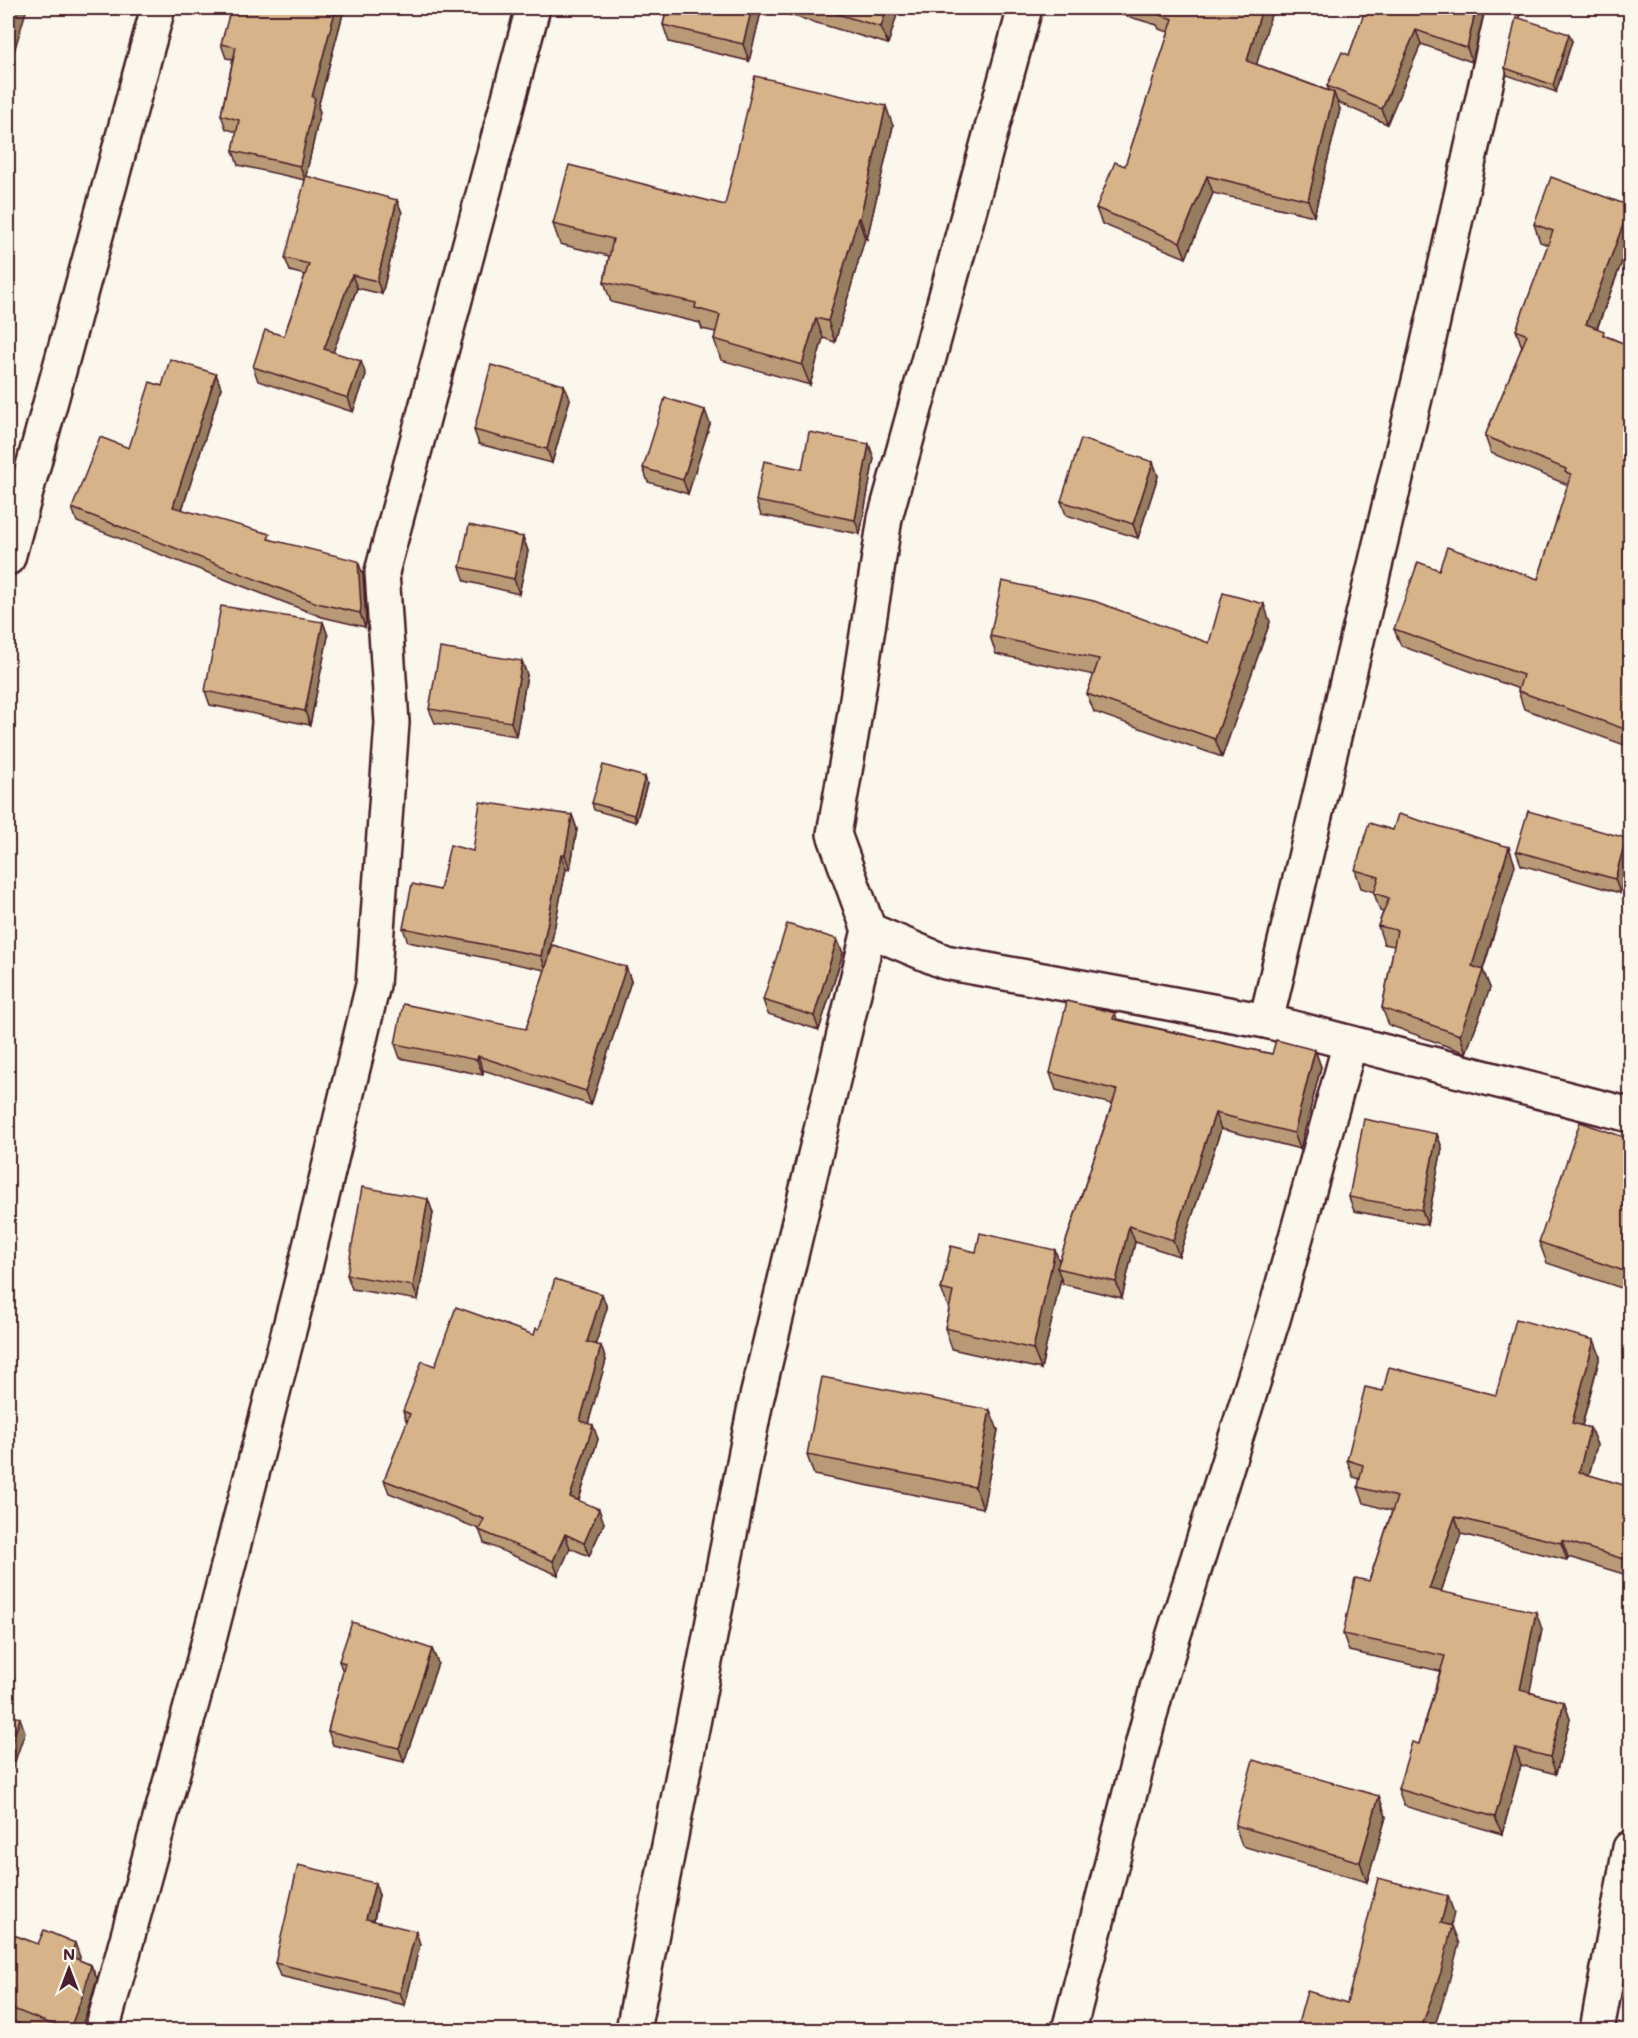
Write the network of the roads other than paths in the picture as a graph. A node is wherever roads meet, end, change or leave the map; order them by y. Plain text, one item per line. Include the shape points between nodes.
1 (158, 8) edge
2 (533, 8) edge
3 (1025, 8) edge
4 (1503, 8) edge
5 (8, 558) edge
6 (869, 930) junction
7 (1266, 1021) junction
8 (1350, 1043) junction
9 (1630, 1115) edge
10 (1630, 1848) edge
11 (102, 2031) edge
12 (633, 2031) edge
13 (1069, 2031) edge
14 (1597, 2031) edge

1 - 5 street
2 - 11 street via 382,572 392,723 373,986 274,1390
3 - 6 street via 885,518 834,834
4 - 7 street
6 - 7 street via 945,962
6 - 12 street via 756,1401
7 - 8 street
8 - 9 street
8 - 13 street via 1274,1317 1157,1688
10 - 14 street

